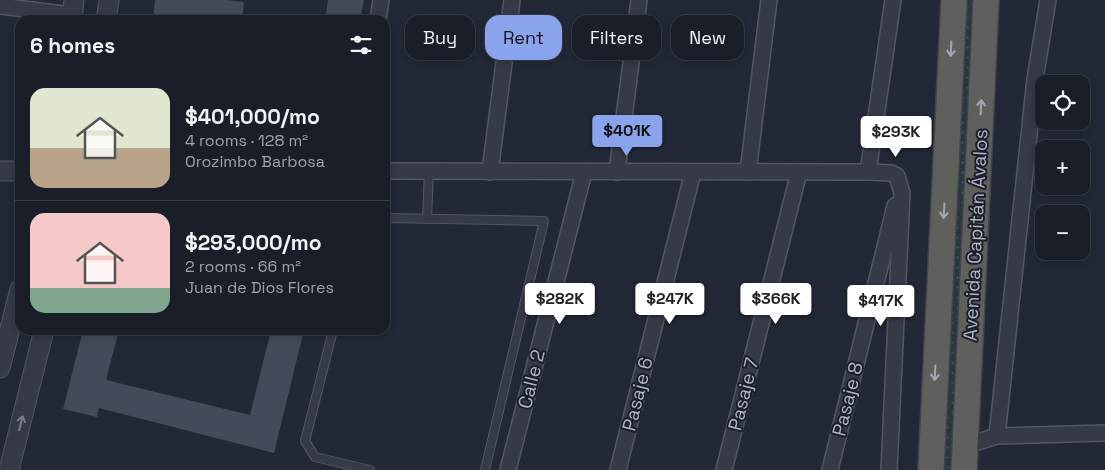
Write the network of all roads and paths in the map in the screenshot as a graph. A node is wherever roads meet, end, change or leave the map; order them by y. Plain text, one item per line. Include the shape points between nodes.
1 (109, 0) edge
2 (380, 0) edge
3 (512, 0) edge
4 (639, 0) edge
5 (768, 0) edge
6 (894, 0) edge
7 (954, 0) edge
8 (986, 0) edge
9 (1048, 0) edge
10 (0, 6) edge
11 (73, 12) edge
12 (107, 15) edge
13 (378, 15) edge
14 (0, 171) edge
15 (15, 171) edge
16 (429, 171) junction
17 (390, 172) edge
18 (490, 172) junction
19 (584, 172) junction
20 (617, 172) junction
21 (693, 172) junction
22 (748, 172) junction
23 (799, 172) junction
24 (868, 172) junction
25 (901, 183) junction
26 (390, 218) edge
27 (427, 219) junction
28 (15, 309) edge
29 (43, 335) edge
30 (332, 335) edge
31 (0, 368) edge
32 (1105, 433) edge
33 (997, 436) junction
34 (964, 458) edge
35 (9, 470) edge
36 (370, 470) edge
37 (485, 470) edge
38 (508, 470) edge
39 (618, 470) edge
40 (724, 470) edge
41 (830, 470) edge
42 (889, 470) edge
43 (931, 470) edge

1 - 12 street
2 - 13 street
3 - 18 street
4 - 20 street
5 - 22 street
6 - 24 street
7 -> 43 highway, Avenida Capitán Ávalos
34 -> 8 highway, Avenida Capitán Ávalos
9 - 33 street via 1035,79
10 - 11 street
14 - 15 street
16 - 17 street
16 - 18 street
16 - 27 lane
18 - 19 street
19 - 20 street
19 - 38 street, Calle 2
20 - 21 street
21 - 22 street
21 - 39 street, Pasaje 6
22 - 23 street
23 - 24 street
23 - 40 street, Pasaje 7
24 - 25 street via 891,173 898,176
25 - 41 street, Pasaje 8
25 - 42 street
26 - 27 lane
27 - 37 lane via 544,221
28 - 31 street
35 -> 29 street
30 - 36 lane via 305,441 315,457
32 - 33 street
33 - 34 street

